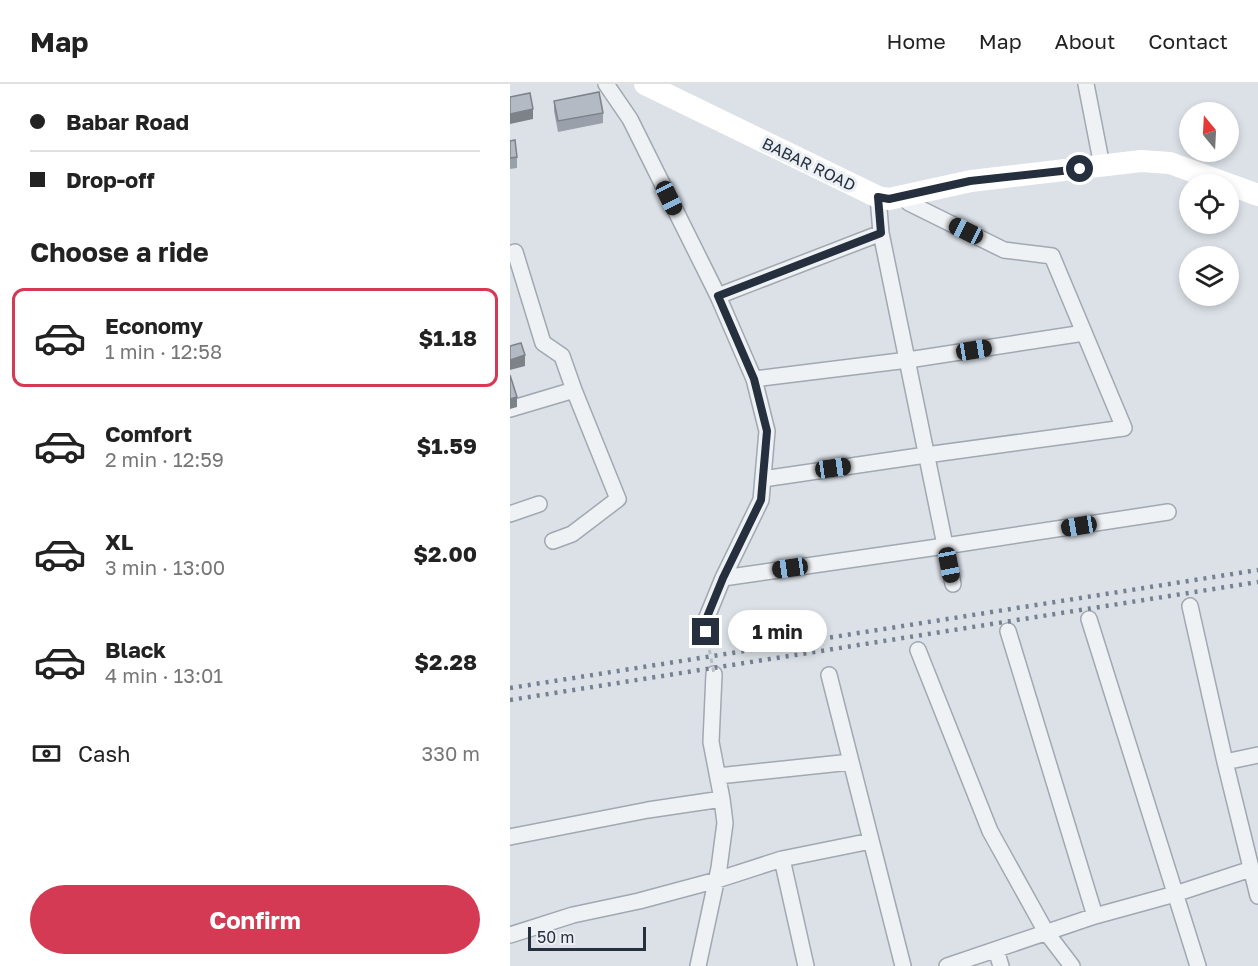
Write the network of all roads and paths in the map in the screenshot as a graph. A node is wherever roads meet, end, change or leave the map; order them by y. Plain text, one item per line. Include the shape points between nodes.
1 (606, 84) edge
2 (645, 84) edge
3 (1086, 84) edge
4 (1102, 166) junction
5 (1258, 195) edge
6 (903, 196) junction
7 (878, 197) junction
8 (881, 233) junction
9 (510, 254) edge
10 (718, 296) junction
11 (1084, 333) junction
12 (908, 360) junction
13 (754, 379) junction
14 (574, 390) junction
15 (510, 409) edge
16 (926, 454) junction
17 (763, 479) junction
18 (539, 504) dead end
19 (1168, 512) dead end
20 (510, 514) edge
21 (553, 541) dead end
22 (945, 546) junction
23 (723, 578) junction
24 (953, 584) dead end
25 (1190, 606) dead end
26 (1089, 618) dead end
27 (1008, 631) dead end
28 (706, 632) joint
29 (918, 650) dead end
30 (714, 674) joint
31 (829, 675) dead end
32 (1258, 755) edge
33 (851, 762) junction
34 (1224, 762) junction
35 (718, 776) junction
36 (722, 799) junction
37 (510, 837) edge
38 (871, 841) junction
39 (782, 859) junction
40 (1251, 869) junction
41 (717, 880) junction
42 (1175, 894) junction
43 (1258, 896) edge
44 (1095, 916) junction
45 (1046, 932) junction
46 (510, 935) edge
47 (996, 950) junction
48 (698, 966) edge
49 (806, 966) edge
50 (903, 966) edge
51 (947, 966) edge
52 (1001, 966) edge
53 (1072, 966) edge
54 (1198, 966) edge

1 - 10 street via 630,119
2 - 7 street, BABAR ROAD
3 - 4 street
4 - 5 street, BABAR ROAD via 1141,161 1170,163
4 - 6 street, BABAR ROAD via 970,181
6 - 7 street, BABAR ROAD
6 - 11 street via 909,203 1004,250 1052,256
7 - 8 street
8 - 10 street
8 - 12 street
9 - 14 street via 515,252 543,343 562,356
10 - 13 street
11 - 12 street
11 - 16 street via 1124,428
12 - 13 street
12 - 16 street
13 - 17 street via 767,431
14 - 15 street
14 - 21 street via 618,499 572,534
16 - 17 street
16 - 22 street
17 - 23 street via 761,500
18 - 20 street
19 - 22 street
22 - 23 street
22 - 24 street
23 - 28 street via 705,622
25 - 34 street
26 - 42 street
27 - 44 street
28 - 30 path, bridge
29 - 45 street via 990,831
30 - 35 street via 711,742
31 - 33 street
32 - 34 street
33 - 35 street
33 - 38 street
34 - 40 street
35 - 36 street
36 - 37 street
36 - 41 street via 725,823
38 - 39 street
38 - 50 street
39 - 41 street
39 - 49 street
40 - 42 street
40 - 43 street
41 - 46 street via 573,915
41 - 48 street
42 - 44 street
42 - 54 street
44 - 45 street
45 - 47 street
45 - 53 street
47 - 51 street
47 - 52 street

